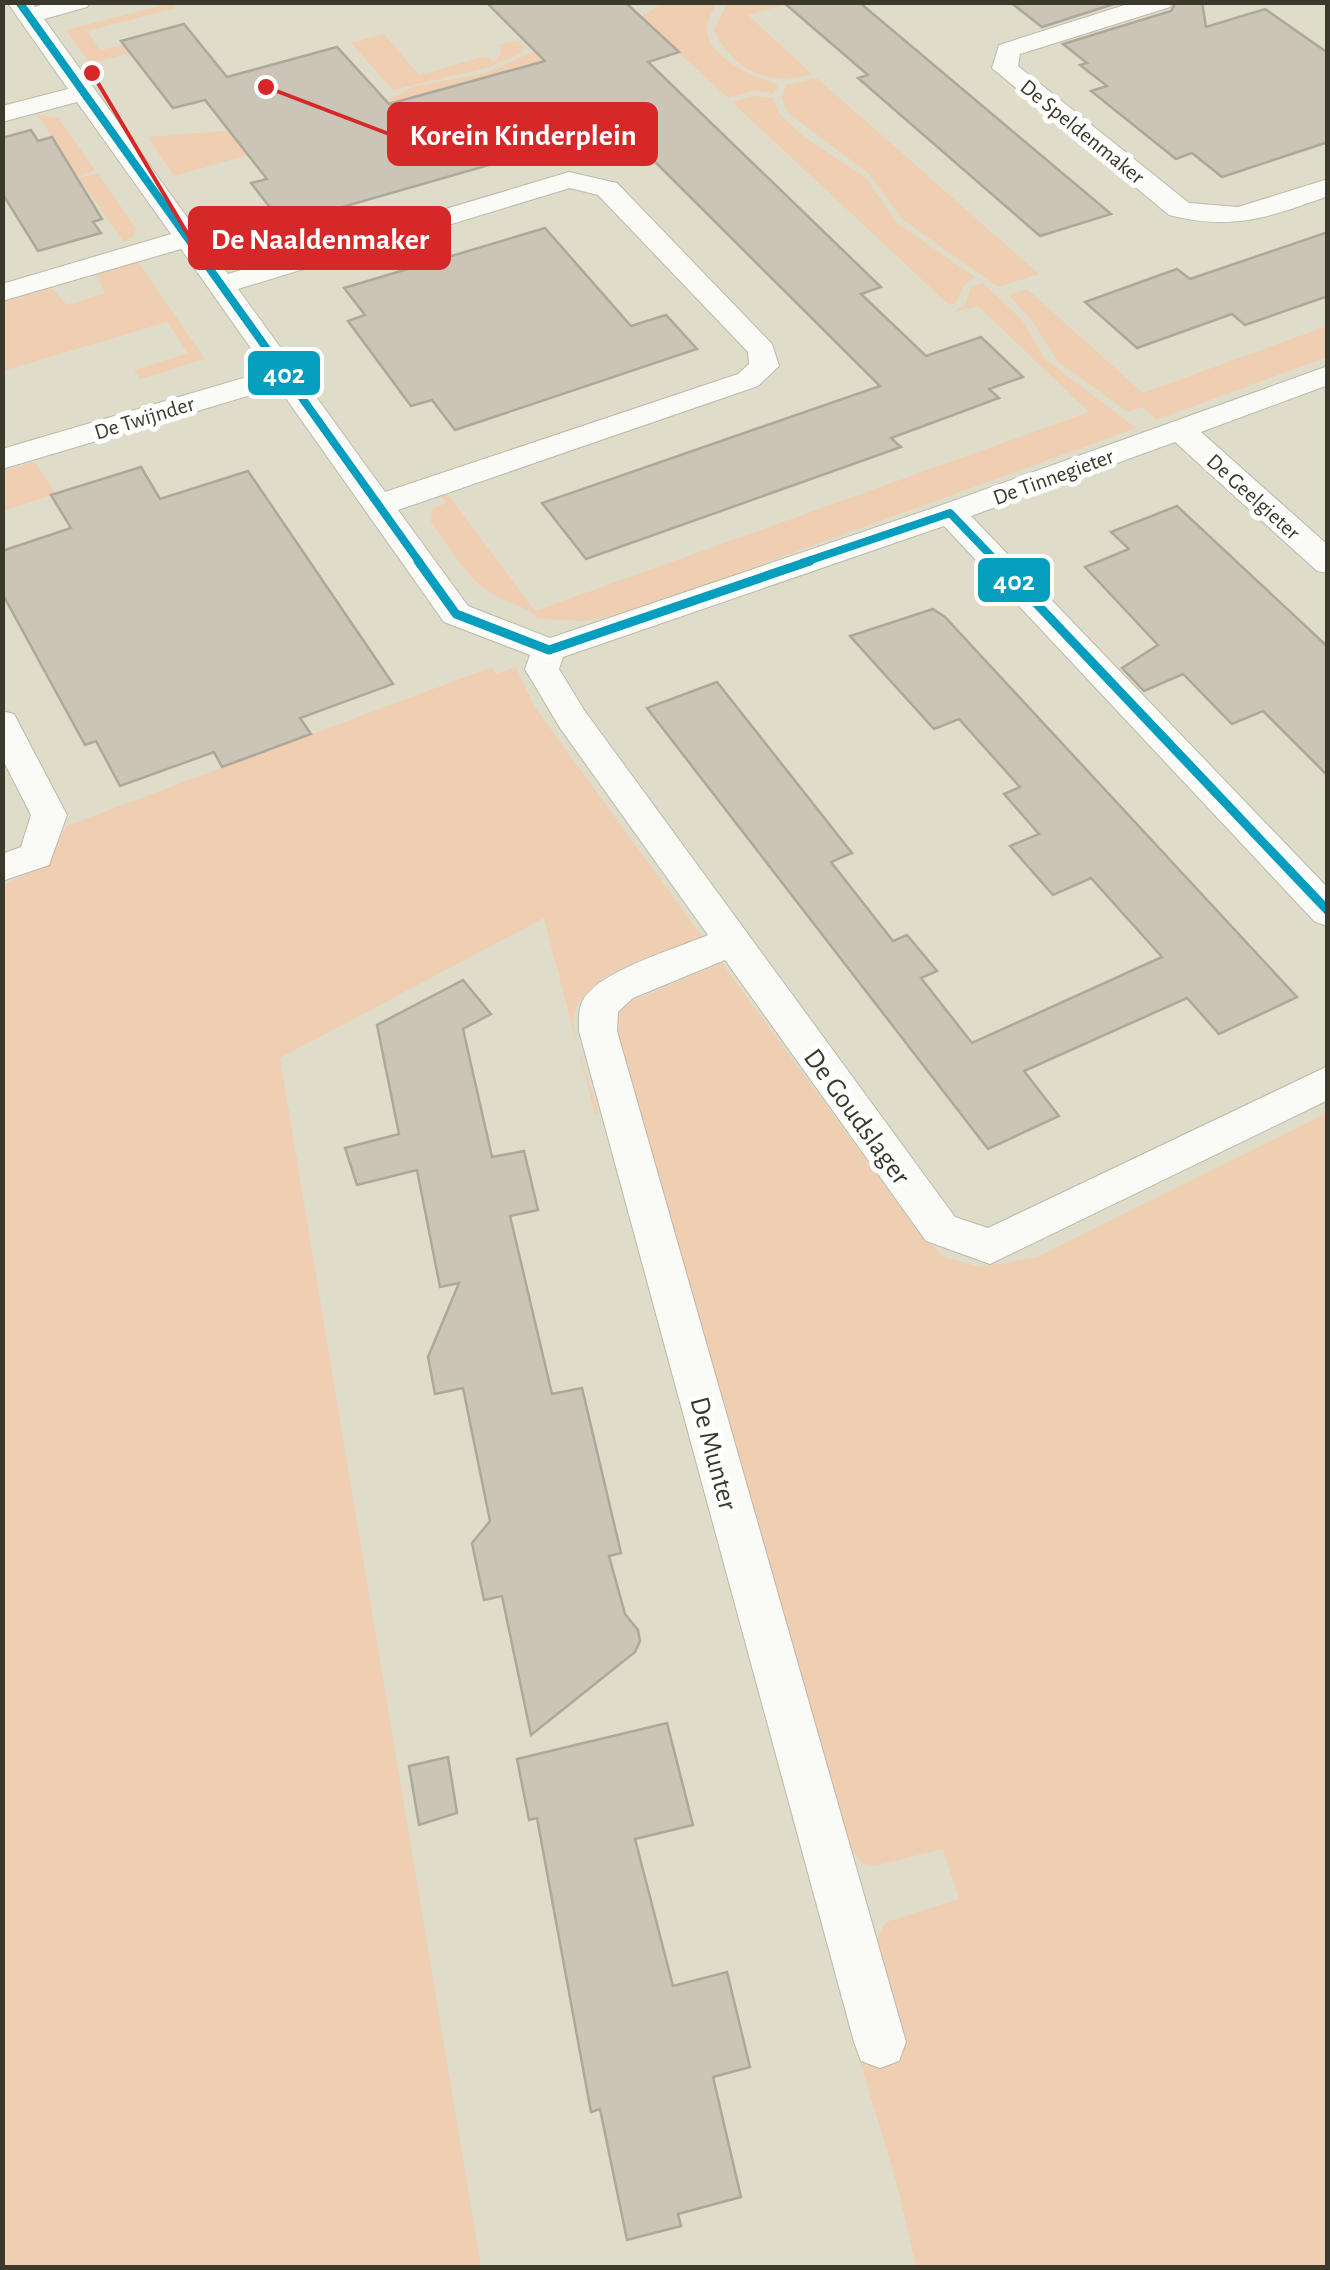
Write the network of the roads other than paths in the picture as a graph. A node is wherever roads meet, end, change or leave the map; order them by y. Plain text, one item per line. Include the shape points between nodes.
1 (78, 2) edge
2 (1161, 2) edge
3 (24, 9) edge
4 (84, 93) junction
5 (2, 114) edge
6 (1328, 187) edge
7 (188, 238) junction
8 (221, 285) junction
9 (2, 292) edge
10 (285, 374) junction
11 (1328, 375) edge
12 (1180, 430) junction
13 (2, 459) edge
14 (380, 504) junction
15 (950, 513) junction
16 (1328, 563) edge
17 (549, 650) junction
18 (2, 723) edge
19 (2, 868) edge
20 (1328, 912) edge
21 (732, 941) junction
22 (1328, 1082) edge
23 (880, 2042) dead end

1 - 3 street
2 - 6 street, De Speldenmaker via 1008,50 1005,68 1179,209 1210,219 1240,217
3 - 4 street
4 - 5 street
4 - 7 street
7 - 8 street
7 - 9 street
8 - 10 street
8 - 14 street via 569,180 607,190 762,350 764,366 748,380
10 - 13 street, De Twijnder
10 - 14 street
11 - 12 street, De Tinnegieter
12 - 15 street, De Tinnegieter
12 - 16 street, De Geelgieter
14 - 17 street via 456,614
15 - 17 street, De Tinnegieter
15 - 20 street
17 - 21 street, De Goudslager via 542,669 572,719
18 - 19 street via 50,815 36,856
21 - 22 street, De Goudslager via 940,1230 990,1246
21 - 23 street, De Munter via 620,988 599,1006 598,1031

